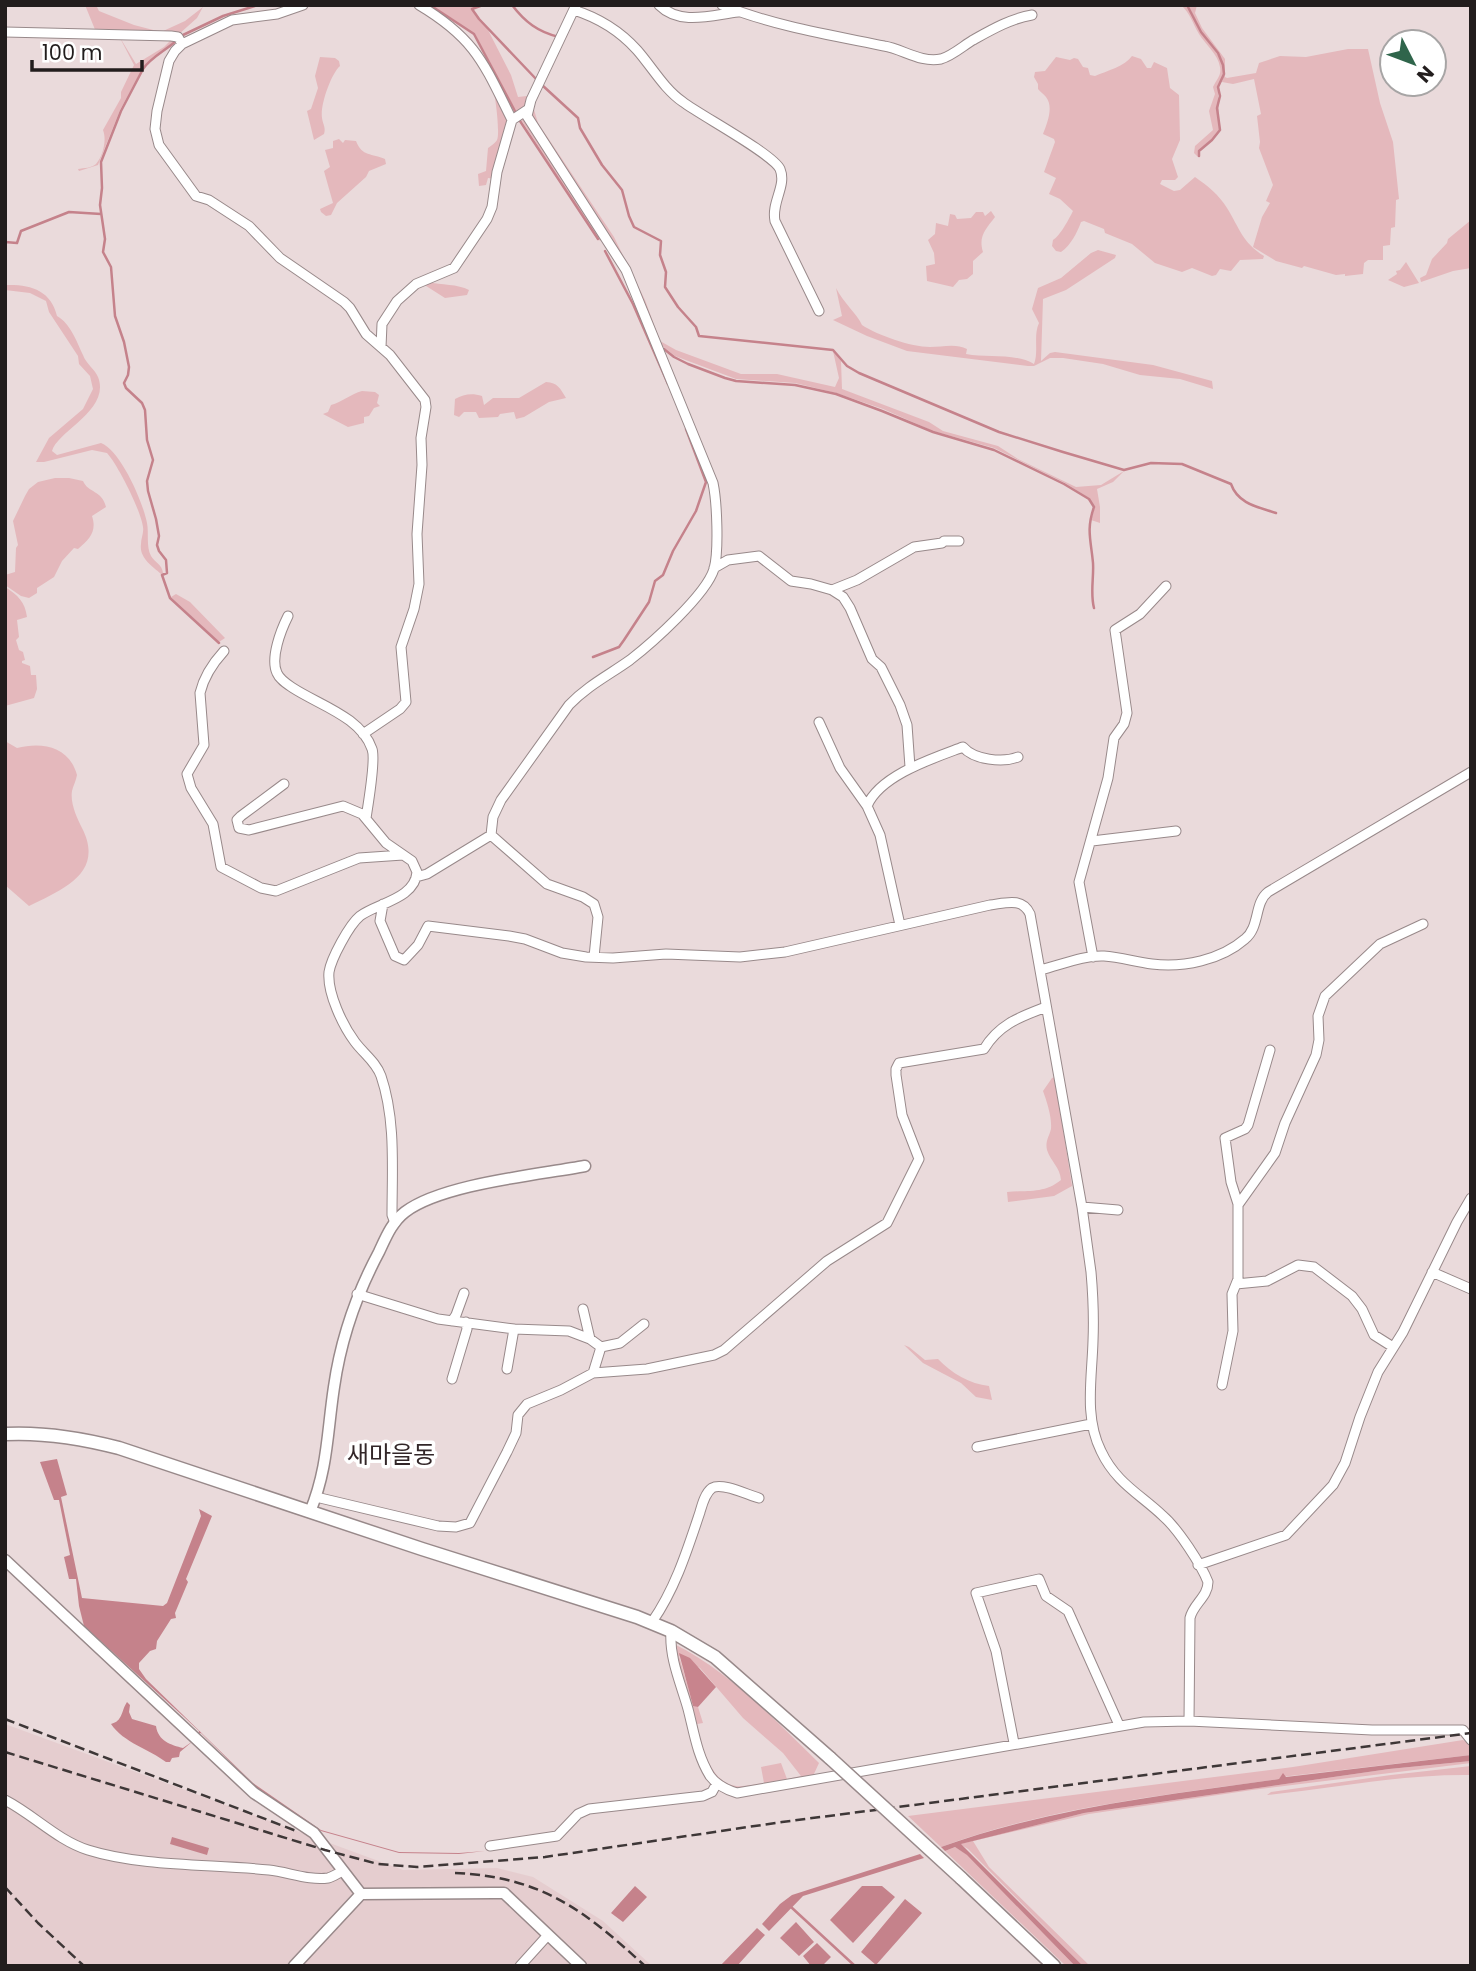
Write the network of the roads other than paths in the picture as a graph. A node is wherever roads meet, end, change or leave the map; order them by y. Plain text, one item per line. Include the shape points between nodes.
1 (303, 5) edge
2 (419, 5) edge
3 (659, 5) edge
4 (722, 5) edge
5 (575, 8) edge
6 (740, 12) junction
7 (1032, 15) dead end
8 (5, 32) edge
9 (182, 44) junction
10 (527, 110) junction
11 (512, 120) junction
12 (819, 311) dead end
13 (381, 347) junction
14 (959, 541) dead end
15 (714, 568) junction
16 (1166, 586) dead end
17 (832, 590) junction
18 (288, 616) dead end
19 (224, 650) dead end
20 (819, 722) dead end
21 (363, 734) junction
22 (1018, 757) dead end
23 (910, 767) junction
24 (1471, 772) edge
25 (284, 784) dead end
26 (867, 806) junction
27 (366, 818) junction
28 (1176, 831) dead end
29 (491, 835) junction
30 (1092, 841) junction
31 (404, 855) junction
32 (416, 877) junction
33 (383, 904) junction
34 (1423, 924) dead end
35 (900, 925) junction
36 (594, 957) junction
37 (1093, 957) junction
38 (1040, 970) junction
39 (1046, 1006) junction
40 (1270, 1050) dead end
41 (585, 1166) dead end
42 (1471, 1198) edge
43 (1238, 1205) junction
44 (1082, 1207) junction
45 (1118, 1210) dead end
46 (395, 1223) junction
47 (1432, 1272) junction
48 (1236, 1284) junction
49 (1471, 1289) edge
50 (464, 1293) dead end
51 (357, 1294) junction
52 (583, 1309) dead end
53 (452, 1321) junction
54 (466, 1322) junction
55 (644, 1324) dead end
56 (514, 1329) junction
57 (590, 1339) junction
58 (601, 1347) junction
59 (1393, 1347) junction
60 (506, 1369) dead end
61 (593, 1373) junction
62 (452, 1379) dead end
63 (1222, 1385) dead end
64 (1091, 1424) junction
65 (5, 1434) edge
66 (977, 1447) dead end
67 (316, 1497) junction
68 (759, 1498) dead end
69 (310, 1512) junction
70 (5, 1560) edge
71 (1198, 1565) junction
72 (652, 1622) junction
73 (671, 1631) junction
74 (1189, 1721) junction
75 (1119, 1725) junction
76 (1471, 1740) edge
77 (1014, 1743) junction
78 (717, 1783) junction
79 (5, 1800) edge
80 (490, 1846) dead end
81 (343, 1871) junction
82 (361, 1894) junction
83 (548, 1936) junction
84 (294, 1966) edge
85 (520, 1966) edge
86 (581, 1966) edge
87 (1054, 1966) edge

1 - 9 street via 232,20
2 - 11 street via 468,42 490,73
3 - 6 street via 688,19
4 - 6 street
5 - 10 street
5 - 12 street via 605,22 637,50 676,97 776,163 782,177 775,222
6 - 7 street via 935,59
8 - 9 street via 171,36
9 - 13 street via 169,61 157,111 156,136 164,153 196,196 249,226 280,258 344,302
10 - 11 street
10 - 15 street via 534,129 614,249 645,313 713,483 717,512
11 - 13 street via 487,219 454,268 416,284 397,300 382,324
13 - 21 street via 422,395 426,407 417,534 419,579 401,647 406,702
14 - 17 street via 914,547
15 - 17 street via 727,560 760,556 791,581
15 - 29 street via 661,634 569,705 500,800
16 - 30 street via 1140,614 1115,630 1127,713 1112,745
17 - 23 street via 850,608 872,659 881,667 900,705 908,725
18 - 21 street via 276,672 285,683 342,716
19 - 31 street via 202,685 204,745 187,774 213,824 221,867 276,891 359,858
20 - 26 street via 840,768
21 - 27 street via 374,757
22 - 23 street via 989,759 963,747
23 - 26 street via 874,794
24 - 37 street via 1268,892 1250,935 1215,956 1170,965
25 - 27 street via 241,816 239,828 254,829 343,806
26 - 35 street via 880,835
27 - 31 street via 386,843
28 - 30 street
29 - 32 street
29 - 36 street via 547,884 594,904 598,917
30 - 37 street via 1079,882
31 - 32 street via 415,865
32 - 33 street via 399,896
33 - 36 street via 380,921 400,959 413,951 428,926 498,934 562,953
33 - 46 street via 356,921 328,976 346,1026 379,1070 383,1083 392,1142
34 - 43 street via 1380,944 1325,996 1318,1016 1316,1055 1275,1153
35 - 36 street via 775,954
35 - 38 street via 990,905 1022,903 1030,914
37 - 38 street
38 - 39 street
39 - 44 street
39 - 61 street via 1006,1024 984,1049 897,1065 902,1115 919,1159 890,1220 880,1229 827,1261 724,1350 647,1369
40 - 43 street via 1248,1125 1225,1138
41 - 46 street via 446,1194 415,1206
42 - 47 street
43 - 48 street
44 - 45 street
44 - 64 street via 1094,1305
46 - 51 street
47 - 49 street
47 - 59 street
48 - 59 street via 1267,1281 1298,1265 1314,1266 1352,1296 1374,1335
48 - 63 street
50 - 53 street
51 - 53 street
51 - 67 street via 339,1355 326,1463
52 - 57 street
53 - 54 street
54 - 56 street
54 - 62 street
55 - 58 street via 620,1343
56 - 57 street via 569,1331
56 - 60 street
57 - 58 street
58 - 61 street
59 - 71 street via 1378,1372 1340,1474 1324,1496 1286,1535
61 - 67 street via 521,1410 516,1433 470,1523 438,1526
64 - 66 street
64 - 71 street via 1112,1468 1133,1493 1172,1525
65 - 69 main road via 97,1442
67 - 69 street
68 - 72 street via 724,1487 710,1490 666,1602
69 - 72 main road
70 - 81 street via 254,1793 314,1833
71 - 74 street via 1208,1586 1191,1610
72 - 73 main road
73 - 78 street via 671,1649 697,1750
73 - 87 main road, bridge via 715,1657
74 - 75 street
74 - 76 street via 1463,1730
75 - 77 street
75 - 77 street via 1068,1611 1046,1596 1039,1579 976,1593 996,1651
77 - 78 street via 750,1792 733,1792
78 - 80 street via 703,1796 589,1809 557,1836
79 - 81 street via 63,1839 98,1852 309,1877 328,1878
81 - 82 street
82 - 83 street via 504,1893
82 - 84 street
83 - 85 street
83 - 86 street

